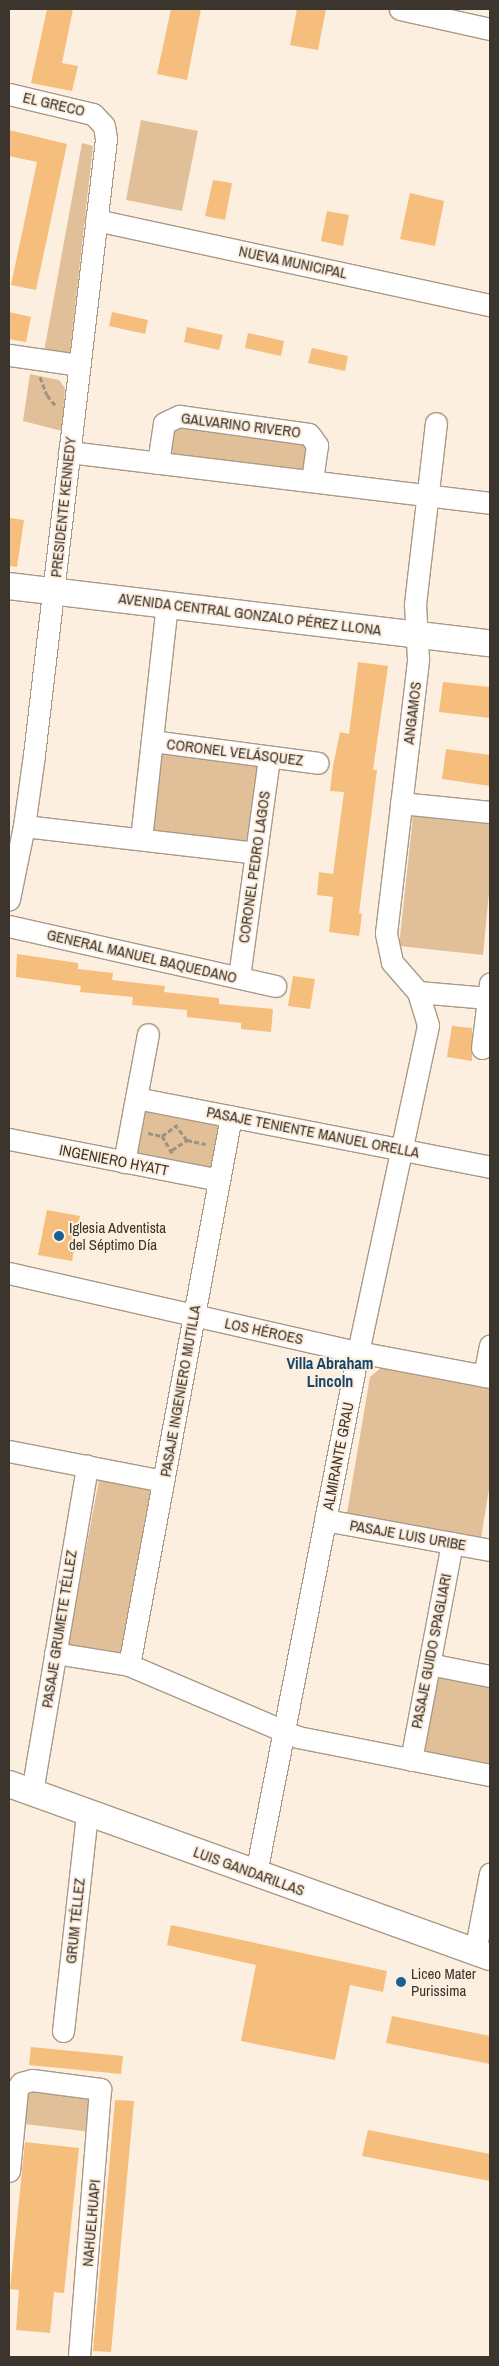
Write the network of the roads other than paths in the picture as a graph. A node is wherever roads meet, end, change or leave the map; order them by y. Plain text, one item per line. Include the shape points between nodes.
1 (400, 9) edge
2 (490, 29) edge
3 (9, 94) edge
4 (97, 117) joint
5 (96, 220) junction
6 (490, 305) edge
7 (9, 355) edge
8 (78, 365) junction
9 (436, 424) dead end
10 (69, 452) junction
11 (158, 463) junction
12 (312, 481) junction
13 (428, 495) junction
14 (490, 503) edge
15 (9, 586) edge
16 (53, 591) junction
17 (167, 605) junction
18 (416, 634) junction
19 (490, 643) edge
20 (152, 741) junction
21 (269, 757) junction
22 (318, 763) dead end
23 (401, 803) junction
24 (490, 812) edge
25 (24, 826) junction
26 (141, 840) junction
27 (256, 853) junction
28 (9, 899) edge
29 (9, 926) edge
30 (239, 977) junction
31 (275, 986) dead end
32 (489, 990) edge
33 (418, 992) junction
34 (148, 1034) dead end
35 (482, 1048) dead end
36 (136, 1098) junction
37 (230, 1116) junction
38 (9, 1139) edge
39 (401, 1150) junction
40 (124, 1162) junction
41 (490, 1167) edge
42 (219, 1180) junction
43 (9, 1273) edge
44 (194, 1315) junction
45 (490, 1346) edge
46 (358, 1352) junction
47 (487, 1377) edge
48 (9, 1451) edge
49 (87, 1466) junction
50 (163, 1481) junction
51 (325, 1520) junction
52 (452, 1543) junction
53 (490, 1550) edge
54 (55, 1653) junction
55 (429, 1664) junction
56 (129, 1665) junction
57 (490, 1676) edge
58 (284, 1732) junction
59 (411, 1760) junction
60 (490, 1774) edge
61 (21, 1788) edge
62 (87, 1812) junction
63 (490, 1873) edge
64 (256, 1874) junction
65 (483, 1954) edge
66 (63, 2031) dead end
67 (9, 2171) edge
68 (79, 2357) edge

1 - 2 street
3 - 4 street, EL GRECO via 87,111
4 - 5 street, PRESIDENTE KENNEDY via 104,126 106,139
5 - 6 street, NUEVA MUNICIPAL
5 - 8 street, PRESIDENTE KENNEDY
7 - 8 street
8 - 10 street, PRESIDENTE KENNEDY
9 - 13 street, ANGAMOS
10 - 11 street
10 - 16 street, PRESIDENTE KENNEDY
11 - 12 street
11 - 12 street, GALVARINO RIVERO via 164,423 173,416 188,417 310,434 316,446
12 - 13 street
13 - 14 street
13 - 18 street, ANGAMOS via 416,604
15 - 16 street, AVENIDA CENTRAL GONZALO PÉREZ LLONA
16 - 17 street, AVENIDA CENTRAL GONZALO PÉREZ LLONA
16 - 25 street, PRESIDENTE KENNEDY
17 - 18 street, AVENIDA CENTRAL GONZALO PÉREZ LLONA
17 - 20 street
18 - 19 street, AVENIDA CENTRAL GONZALO PÉREZ LLONA
18 - 23 street, ANGAMOS via 418,659
20 - 21 street, CORONEL VELÁSQUEZ
20 - 26 street
21 - 22 street, CORONEL VELÁSQUEZ
21 - 27 street, CORONEL PEDRO LAGOS
23 - 24 street
23 - 33 street, ANGAMOS via 386,943 396,970
25 - 26 street
25 - 28 street, PRESIDENTE KENNEDY
26 - 27 street
27 - 30 street, CORONEL PEDRO LAGOS
29 - 30 street, GENERAL MANUEL BAQUEDANO
30 - 31 street, GENERAL MANUEL BAQUEDANO
32 - 33 street
32 - 35 street
33 - 39 street, ALMIRANTE GRAU via 427,1013 428,1025
34 - 36 street
36 - 37 street, PASAJE TENIENTE MANUEL ORELLA
36 - 40 street
37 - 39 street, PASAJE TENIENTE MANUEL ORELLA
37 - 42 street, PASAJE INGENIERO MUTILLA
38 - 40 street, INGENIERO HYATT
39 - 41 street, PASAJE TENIENTE MANUEL ORELLA
39 - 46 street, ALMIRANTE GRAU
40 - 42 street, INGENIERO HYATT
42 - 44 street, PASAJE INGENIERO MUTILLA
43 - 44 street, LOS HÉROES
44 - 46 street, LOS HÉROES
44 - 50 street, PASAJE INGENIERO MUTILLA
45 - 47 street
46 - 47 street, LOS HÉROES
46 - 51 street, ALMIRANTE GRAU
48 - 49 street
49 - 50 street
49 - 54 street, PASAJE GRUMETE TÉLLEZ
50 - 56 street, PASAJE INGENIERO MUTILLA
51 - 52 street, PASAJE LUIS URIBE
51 - 58 street, ALMIRANTE GRAU
52 - 53 street, PASAJE LUIS URIBE
52 - 55 street, PASAJE GUIDO SPAGLIARI
54 - 56 street
54 - 61 street, PASAJE GRUMETE TÉLLEZ
55 - 57 street
55 - 59 street, PASAJE GUIDO SPAGLIARI
56 - 58 street
58 - 59 street
58 - 64 street, ALMIRANTE GRAU
59 - 60 street
61 - 62 street, LUIS GANDARILLAS
62 - 64 street, LUIS GANDARILLAS
62 - 66 street, GRUM TÉLLEZ
63 - 65 street
64 - 65 street, LUIS GANDARILLAS
67 - 68 street, NAHUELHUAPI via 17,2090 21,2082 32,2080 100,2088 102,2098

